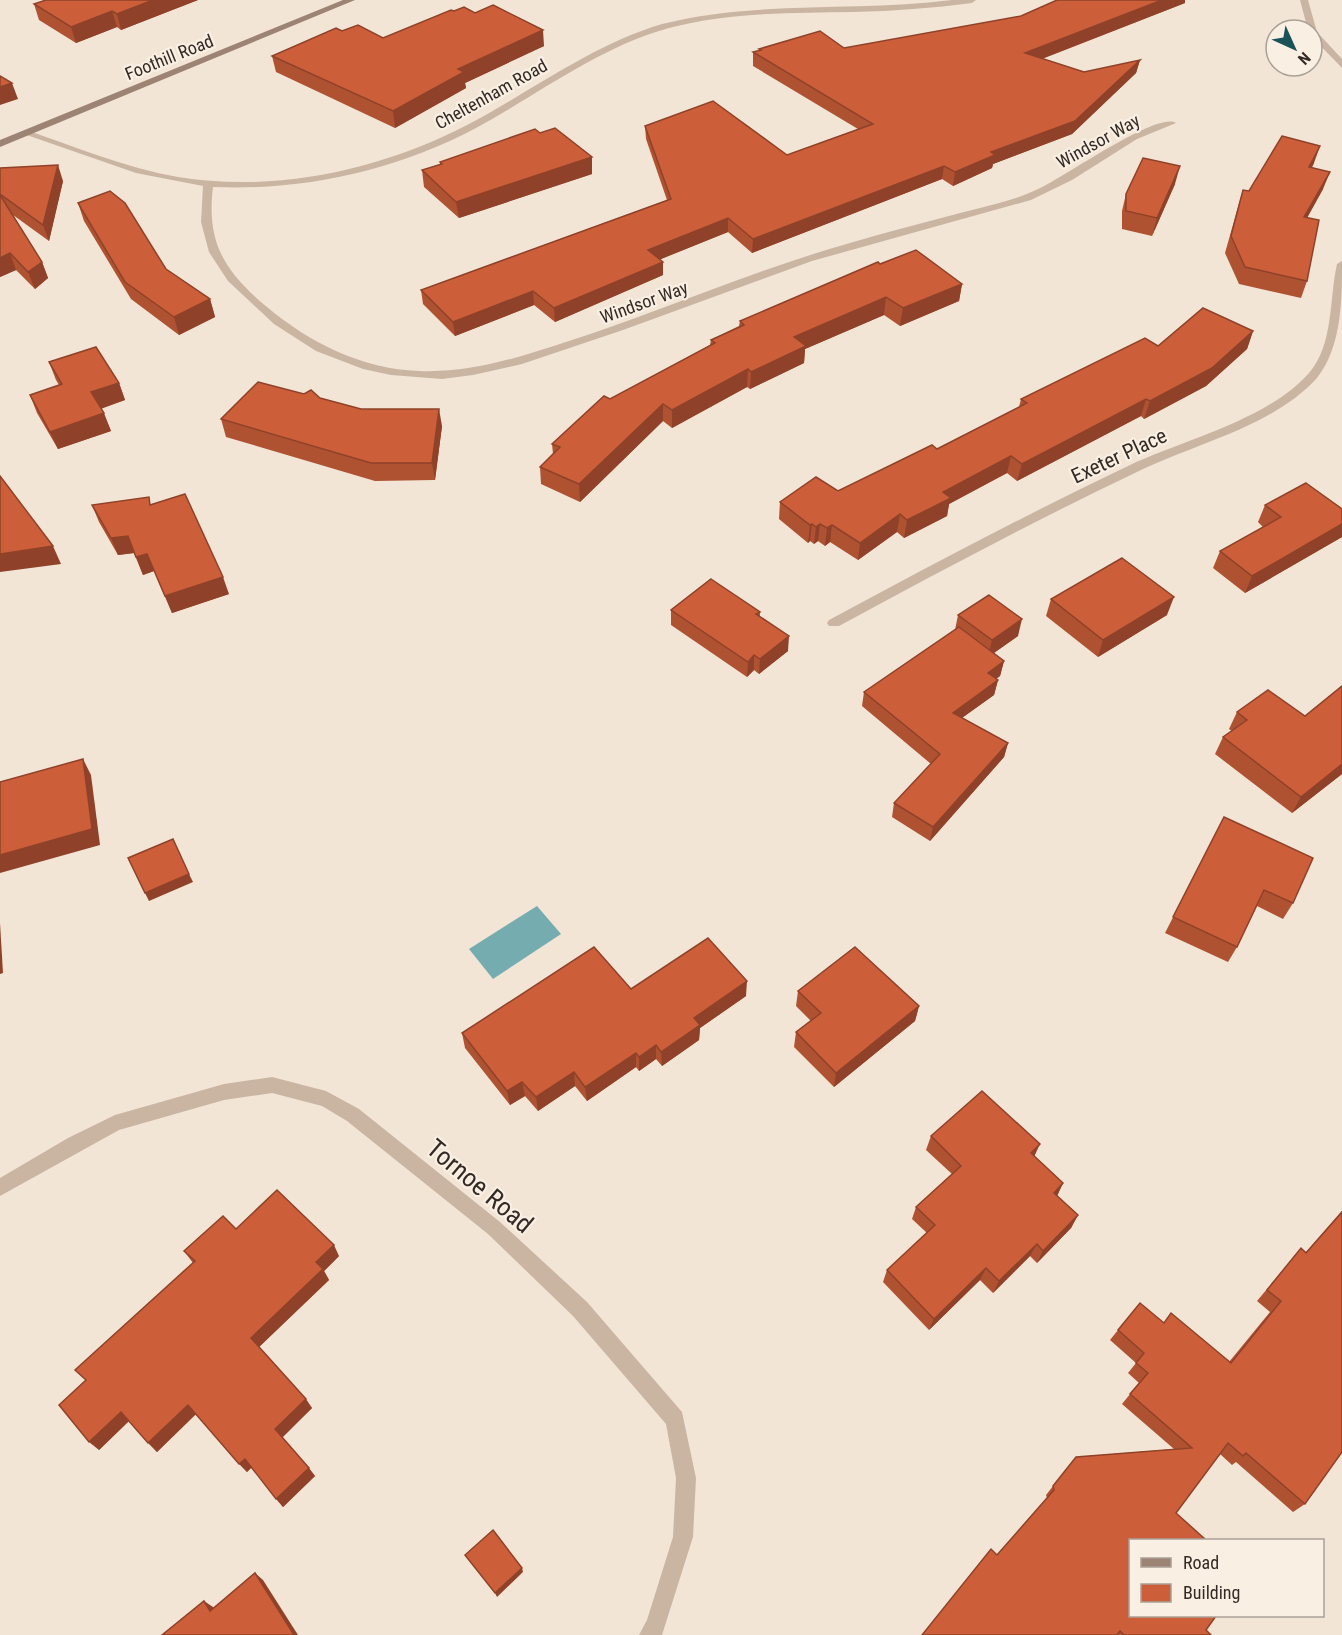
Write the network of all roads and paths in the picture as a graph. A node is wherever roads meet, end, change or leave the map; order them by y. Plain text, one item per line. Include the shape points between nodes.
1 (351, 0) edge
2 (972, 0) edge
3 (1304, 0) edge
4 (1342, 65) edge
5 (1171, 123) dead end
6 (26, 133) junction
7 (0, 144) edge
8 (208, 184) junction
9 (1342, 264) edge
10 (834, 623) dead end
11 (0, 1188) edge
12 (650, 1635) edge

1 - 6 main road, Foothill Road
2 - 8 street, Cheltenham Road via 756,12 667,26 582,62 471,127 400,157 298,181
3 - 4 street via 1313,33
5 - 8 street, Windsor Way via 1136,136 1028,198 875,238 599,336 494,369 458,374 394,373 356,364 300,337 267,313 238,287 206,236 204,206
6 - 7 main road, Foothill Road
6 - 8 street, Cheltenham Road via 154,175
9 - 10 street, Exeter Place via 1337,282 1335,336 1327,356 1294,393 958,556
11 - 12 street, Tornoe Road via 115,1123 224,1092 272,1085 326,1099 353,1114 494,1228 572,1300 675,1419 686,1478 683,1537

